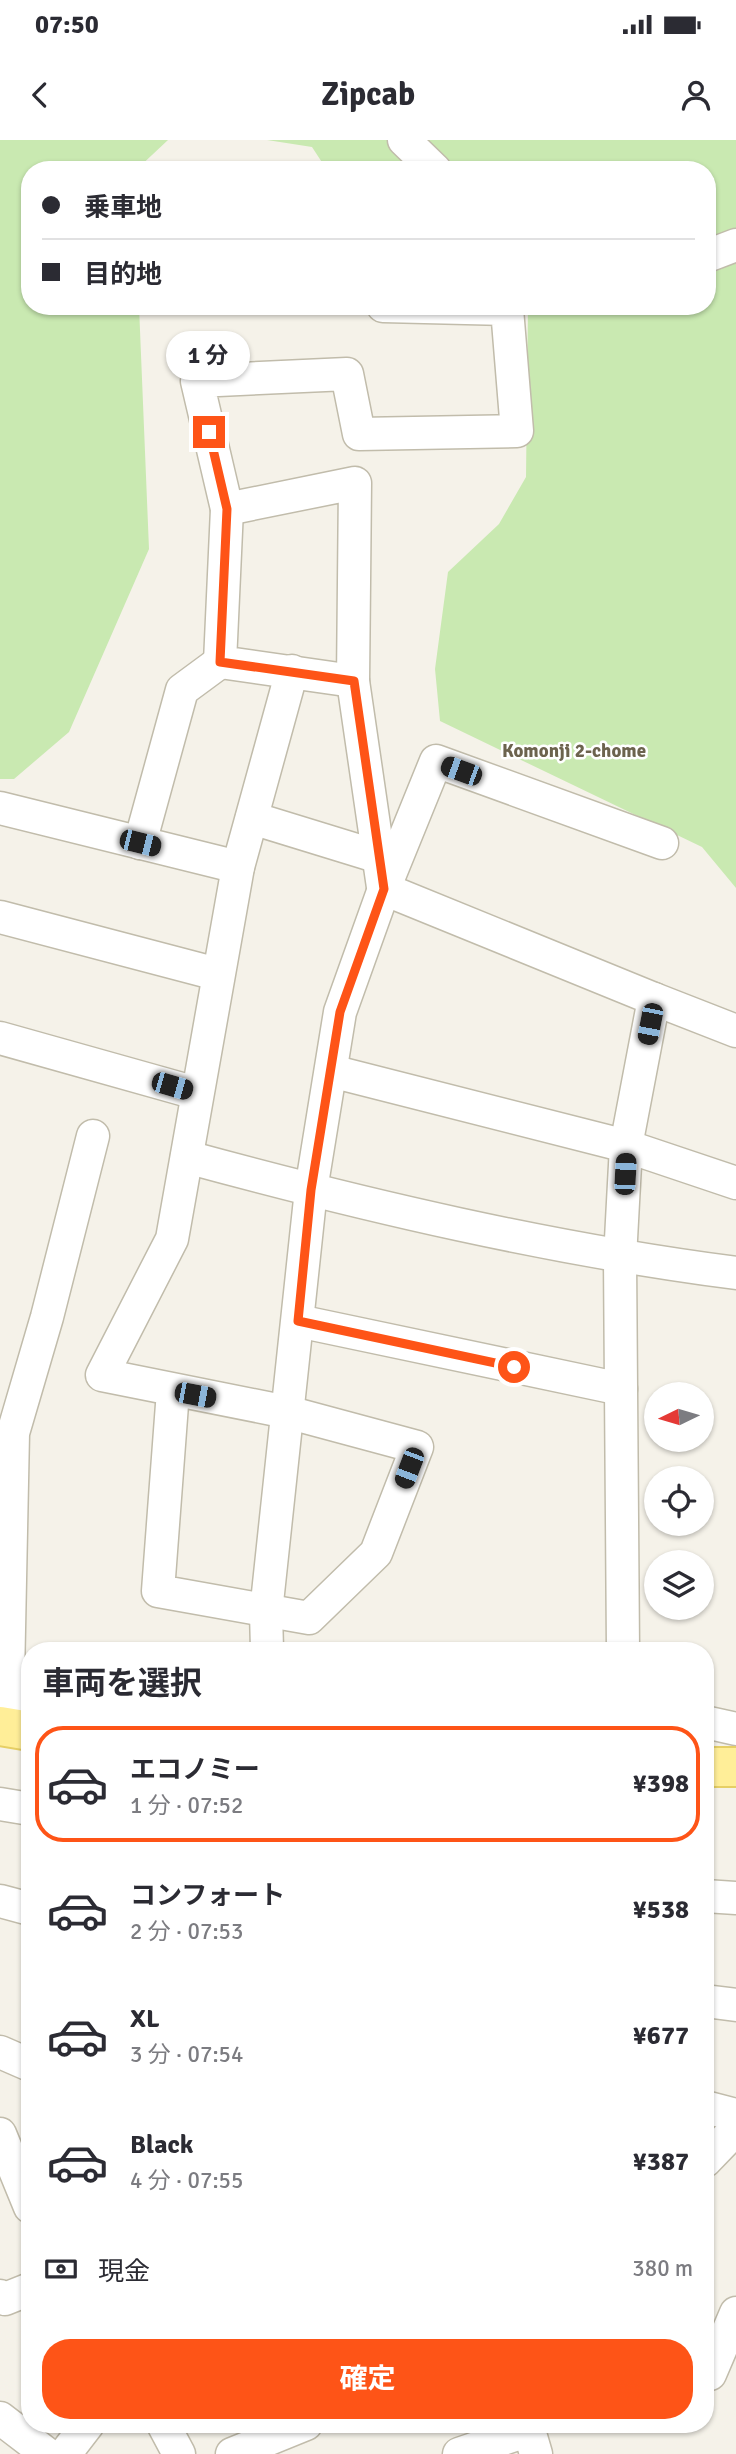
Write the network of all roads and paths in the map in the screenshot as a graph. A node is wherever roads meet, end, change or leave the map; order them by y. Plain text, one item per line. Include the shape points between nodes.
1 (404, 140) edge
2 (426, 161) edge
3 (736, 245) edge
4 (716, 253) edge
5 (507, 315) edge
6 (227, 509) junction
7 (220, 662) junction
8 (292, 671) junction
9 (354, 681) junction
10 (0, 808) edge
11 (252, 818) junction
12 (140, 843) junction
13 (662, 844) dead end
14 (379, 857) junction
15 (238, 867) junction
16 (384, 889) junction
17 (0, 917) edge
18 (217, 974) junction
19 (654, 999) junction
20 (736, 1031) edge
21 (0, 1038) edge
22 (331, 1071) junction
23 (196, 1093) junction
24 (93, 1136) dead end
25 (626, 1146) junction
26 (187, 1157) junction
27 (736, 1182) edge
28 (311, 1190) junction
29 (620, 1258) junction
30 (736, 1273) edge
31 (298, 1321) junction
32 (621, 1389) junction
33 (173, 1391) junction
34 (287, 1412) junction
35 (266, 1612) junction
36 (267, 1642) edge
37 (623, 1642) edge
38 (714, 1724) edge
39 (12, 1728) edge
40 (736, 1729) edge
41 (714, 1767) edge
42 (736, 1767) edge
43 (0, 1804) edge
44 (21, 1808) edge
45 (714, 1897) edge
46 (736, 1898) edge
47 (0, 1901) edge
48 (21, 1907) edge
49 (0, 1922) edge
50 (21, 1928) edge
51 (714, 2002) edge
52 (736, 2005) edge
53 (0, 2052) edge
54 (21, 2061) edge
55 (714, 2114) edge
56 (729, 2128) edge
57 (0, 2134) edge
58 (21, 2143) edge
59 (714, 2149) edge
60 (21, 2185) edge
61 (21, 2293) edge
62 (0, 2296) edge
63 (736, 2313) edge
64 (717, 2377) edge
65 (0, 2418) edge
66 (81, 2433) edge
67 (168, 2433) edge
68 (284, 2433) edge
69 (520, 2433) edge
70 (530, 2433) edge
71 (47, 2454) edge
72 (65, 2454) edge
73 (179, 2454) edge
74 (232, 2454) edge
75 (459, 2454) edge
76 (536, 2454) edge

1 - 2 street
3 - 4 street
5 - 6 street via 517,431 359,433 347,374 197,381
6 - 7 street
6 - 9 street via 355,483
7 - 8 street
7 - 12 street via 182,690
8 - 9 street
8 - 11 street
9 - 14 street
10 - 12 street
11 - 14 street
11 - 15 street
12 - 15 street
13 - 16 street via 436,761
14 - 16 street
15 - 18 street
16 - 19 street
16 - 22 street via 340,1012
17 - 18 street
18 - 23 street
19 - 20 street
19 - 25 street
21 - 23 street
22 - 25 street
22 - 28 street
23 - 26 street
24 - 39 street via 13,1433
25 - 27 street
25 - 29 street
26 - 28 street
26 - 33 street via 172,1239 102,1375
28 - 29 street
28 - 31 street
29 - 30 street
29 - 32 street
31 - 32 street
31 - 34 street
32 - 37 street
33 - 34 street
33 - 35 street via 158,1591
34 - 35 street
34 - 35 street via 418,1447 376,1553 309,1618
35 - 36 street
38 - 40 street
41 - 42 main road
43 - 44 street
45 - 46 street
47 - 48 street
49 - 50 street
51 - 52 street
53 - 54 street
55 - 56 street
56 - 59 street
57 - 58 street
57 - 60 street
61 - 62 street via 5,2299
63 - 64 street
65 - 71 street
66 - 72 street
67 - 73 street
68 - 74 street
69 - 75 street
70 - 76 street

